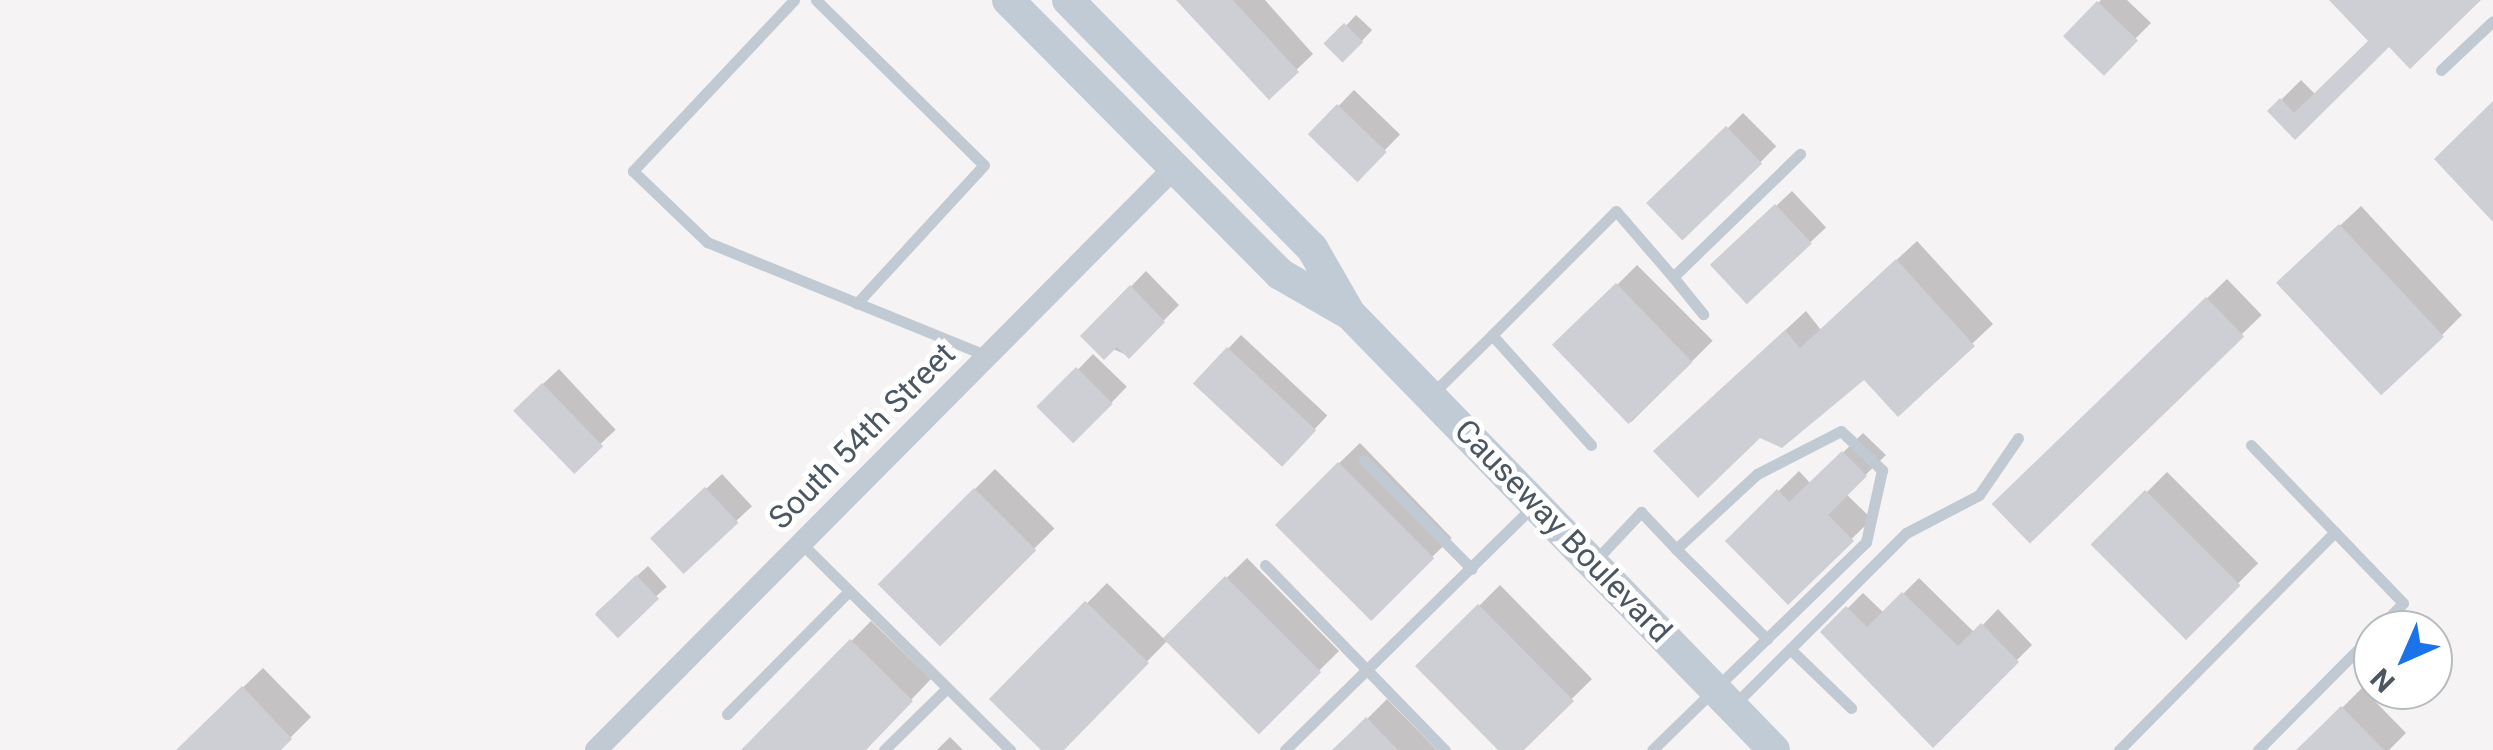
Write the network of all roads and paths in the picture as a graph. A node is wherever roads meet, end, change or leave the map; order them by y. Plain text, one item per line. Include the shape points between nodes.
1 (794, 0) edge
2 (816, 0) edge
3 (1008, 0) edge
4 (1040, 0) edge
5 (1076, 3) edge
6 (2493, 21) edge
7 (2440, 70) dead end
8 (1800, 154) dead end
9 (1174, 168) junction
10 (1324, 268) junction
11 (1673, 278) junction
12 (857, 303) junction
13 (1350, 314) junction
14 (1703, 314) dead end
15 (1492, 336) junction
16 (988, 356) junction
17 (1430, 396) junction
18 (2018, 438) dead end
19 (1591, 444) dead end
20 (2251, 445) dead end
21 (1364, 460) dead end
22 (1537, 502) junction
23 (2335, 532) junction
24 (802, 544) junction
25 (1676, 549) junction
26 (1594, 562) junction
27 (1264, 565) dead end
28 (1472, 569) junction
29 (848, 592) junction
30 (2396, 610) edge
31 (1767, 639) junction
32 (1790, 649) junction
33 (2353, 654) edge
34 (1368, 671) junction
35 (944, 691) junction
36 (1725, 697) junction
37 (1851, 708) dead end
38 (727, 714) dead end
39 (596, 750) edge
40 (884, 750) edge
41 (1010, 750) edge
42 (1285, 750) edge
43 (1445, 750) edge
44 (1652, 750) edge
45 (1774, 750) edge
46 (2119, 750) edge
47 (2258, 750) edge

1 - 12 lane via 632,171 707,242
2 - 12 lane via 984,165
3 - 9 main road, Causeway Boulevard
4 - 5 main road via 1060,16
5 - 10 main road, Causeway Boulevard
6 - 7 lane
8 - 11 lane
9 - 10 main road via 1202,168 1274,240
9 - 13 main road, Causeway Boulevard via 1280,274
9 - 16 street, South 54th Street
10 - 13 main road, Causeway Boulevard
11 - 14 lane
11 - 15 lane via 1616,210
12 - 16 lane
13 - 17 main road, Causeway Boulevard
15 - 17 lane
15 - 19 lane
16 - 24 street, South 54th Street
17 - 22 main road, Causeway Boulevard
18 - 32 lane via 1979,496 1906,532
20 - 23 lane
21 - 28 lane
22 - 26 main road, Causeway Boulevard
22 - 28 lane
23 - 30 lane via 2403,603
23 - 46 lane
24 - 29 lane
24 - 39 street, South 54th Street
25 - 26 lane via 1640,512
25 - 31 lane
25 - 31 lane via 1756,474 1842,431 1882,470 1866,542
26 - 36 main road, Causeway Boulevard
27 - 34 lane
28 - 34 lane
29 - 35 lane
29 - 38 lane
31 - 36 lane
32 - 36 lane
32 - 37 lane
33 - 47 lane
34 - 42 lane
34 - 43 lane
35 - 40 lane
35 - 41 lane
36 - 44 lane
36 - 45 main road, Causeway Boulevard

